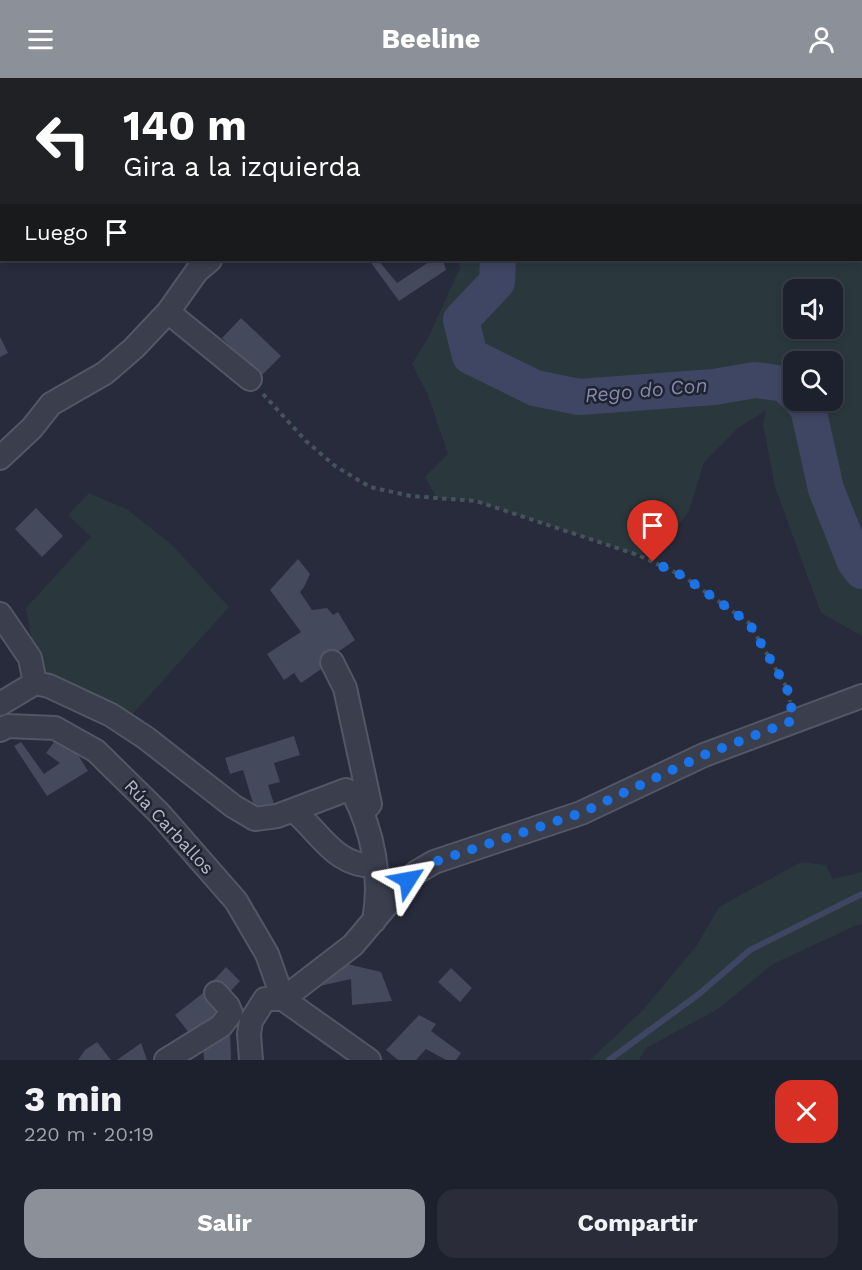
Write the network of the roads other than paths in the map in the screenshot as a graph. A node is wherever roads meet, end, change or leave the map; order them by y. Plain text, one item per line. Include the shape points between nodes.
1 (209, 261) edge
2 (168, 312) junction
3 (250, 379) road end
4 (0, 458) edge
5 (0, 614) edge
6 (332, 662) dead end
7 (35, 683) junction
8 (862, 696) edge
9 (0, 704) edge
10 (0, 730) edge
11 (293, 810) junction
12 (363, 812) junction
13 (375, 866) junction
14 (374, 921) junction
15 (216, 993) dead end
16 (283, 999) junction
17 (166, 1060) edge
18 (251, 1060) edge
19 (369, 1060) edge

1 - 2 street
2 - 3 street
2 - 4 street via 105,373 51,404
5 - 7 street via 30,657
6 - 12 street via 345,688 370,804
7 - 9 street
7 - 11 street via 111,715 255,819
8 - 14 street via 704,755 581,813 434,862 408,880
10 - 16 street, Rúa Carballos via 8,726 55,728 96,751 160,814 236,901 267,954
11 - 12 street via 346,790 353,793
11 - 13 street via 333,852 358,866
12 - 13 street
13 - 14 street
14 - 16 street via 353,945
15 - 17 street via 231,1013 221,1026
16 - 18 street via 265,999 251,1021
16 - 19 street

